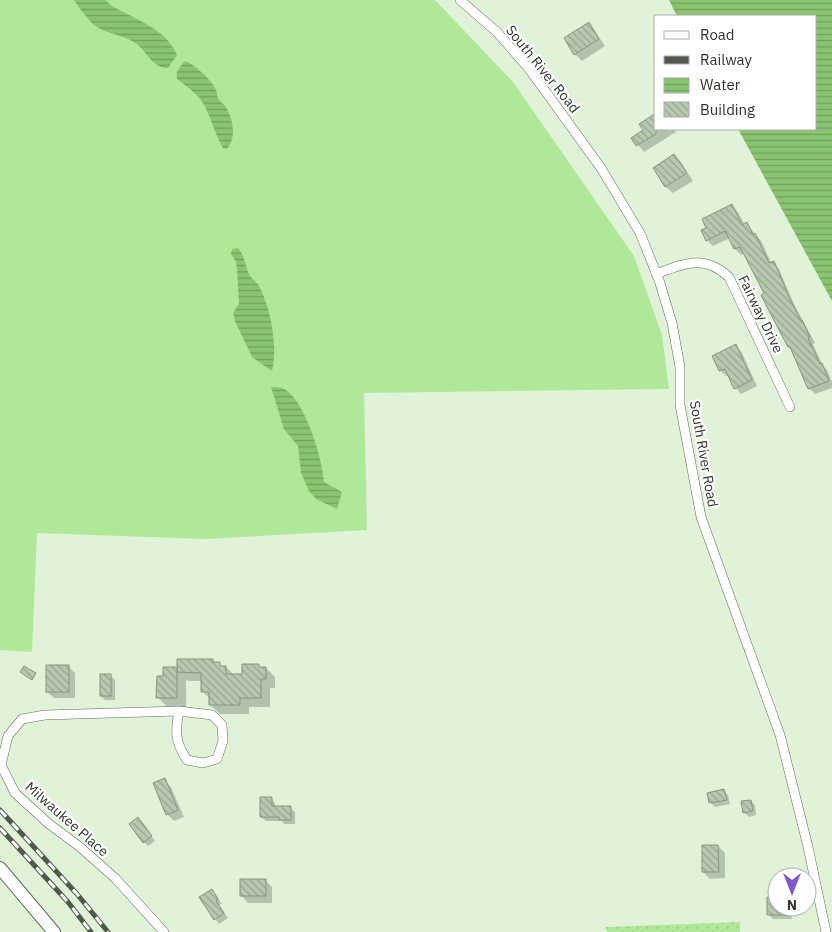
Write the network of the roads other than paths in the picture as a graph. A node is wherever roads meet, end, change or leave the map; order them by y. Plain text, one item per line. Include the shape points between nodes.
1 (460, 0) edge
2 (656, 274) junction
3 (790, 407) dead end
4 (179, 711) junction
5 (0, 868) edge
6 (54, 932) edge
7 (164, 932) edge
8 (826, 932) edge

1 - 2 street, South River Road via 497,32 530,70 602,168 640,233
2 - 3 street, Fairway Drive via 687,264 706,263 729,277
2 - 8 street, South River Road via 672,323 680,366 680,405 701,517 780,735
4 - 4 street via 212,715 222,725 223,741 218,759 203,763 187,760 177,738
4 - 7 street, Milwaukee Place via 45,714 22,719 8,736 1,765 15,794 116,879
5 - 6 street

